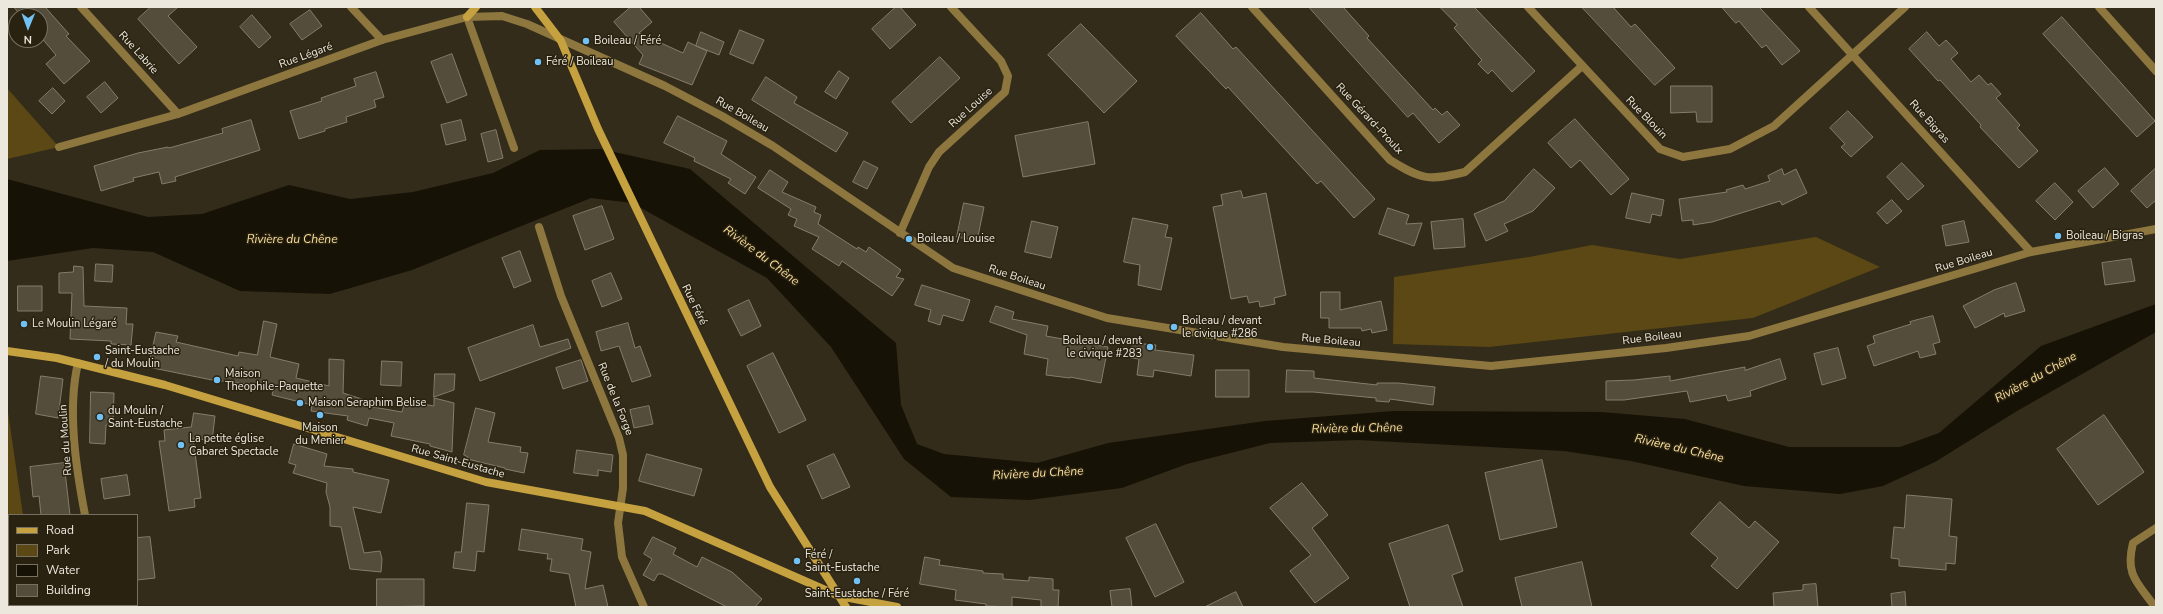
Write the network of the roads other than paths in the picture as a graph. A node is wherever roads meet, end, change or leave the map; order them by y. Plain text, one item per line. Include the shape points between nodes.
1 (81, 7) edge
2 (351, 7) edge
3 (476, 7) edge
4 (535, 7) edge
5 (951, 7) edge
6 (1252, 7) edge
7 (1528, 7) edge
8 (1810, 7) edge
9 (1905, 7) edge
10 (2099, 7) edge
11 (467, 17) junction
12 (382, 40) junction
13 (561, 41) junction
14 (1852, 54) junction
15 (1582, 66) junction
16 (2156, 71) edge
17 (178, 114) junction
18 (59, 147) dead end
19 (514, 148) dead end
20 (539, 228) dead end
21 (2156, 229) edge
22 (900, 233) junction
23 (2031, 252) junction
24 (7, 351) edge
25 (78, 363) junction
26 (621, 505) junction
27 (85, 514) edge
28 (2156, 528) edge
29 (839, 596) junction
30 (644, 607) edge
31 (846, 607) edge
32 (897, 607) edge
33 (2155, 607) edge

1 - 17 street, Rue Labrie
2 - 12 street
3 - 11 street
4 - 13 street, Rue Féré
5 - 22 street, Rue Louise via 1001,61 1008,76 1005,92 939,152 929,167
6 - 15 street, Rue Gérard-Proulx via 1390,160 1414,175 1441,178 1465,172
7 - 15 street, Rue Blouin
8 - 14 street, Rue Bigras
9 - 14 street, Rue Blouin
10 - 16 street
11 - 12 street, Rue Légaré
11 - 13 street, Rue Légaré via 502,16 527,24
11 - 19 street
12 - 17 street, Rue Légaré
13 - 22 street, Rue Boileau via 665,86 722,116 773,146
13 - 29 street, Rue Féré via 598,129 770,487
14 - 15 street, Rue Blouin via 1774,126 1730,148 1683,157 1660,149
14 - 23 street, Rue Bigras
17 - 18 street, Rue Légaré
20 - 26 street, Rue de la Forge via 561,296 619,438 623,455
21 - 23 street, Rue Boileau
22 - 23 street, Rue Boileau via 953,268 1107,318 1283,348 1490,366 1666,348 1749,336
24 - 25 street, Rue Saint-Eustache
25 - 26 street, Rue Saint-Eustache via 165,385 486,482
25 - 27 street, Rue du Moulin via 73,383 74,434
26 - 29 street, Rue Saint-Eustache via 645,510
26 - 30 street, Rue de la Forge via 618,523 622,557
28 - 33 street via 2133,543 2129,558 2130,573
29 - 31 street, Rue Féré
29 - 32 street, Rue Saint-Eustache

